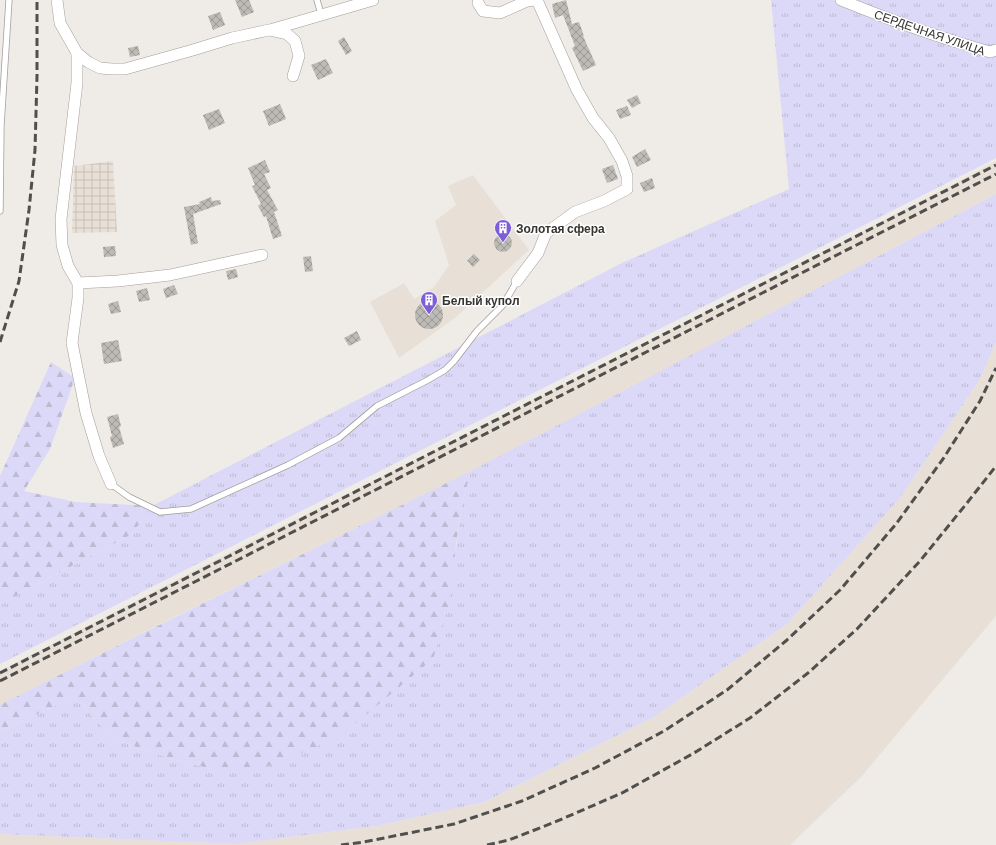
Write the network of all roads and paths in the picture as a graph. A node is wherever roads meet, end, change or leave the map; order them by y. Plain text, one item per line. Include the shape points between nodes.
1 (9, 0) edge
2 (57, 0) edge
3 (317, 0) edge
4 (373, 0) edge
5 (534, 0) edge
6 (537, 0) edge
7 (841, 0) edge
8 (478, 3) dead end
9 (321, 14) junction
10 (269, 30) junction
11 (996, 50) edge
12 (77, 53) junction
13 (293, 76) dead end
14 (0, 211) edge
15 (262, 255) dead end
16 (518, 281) joint
17 (78, 283) junction
18 (111, 484) joint

1 - 14 lane via 1,125
2 - 12 street via 60,23
3 - 9 lane
4 - 9 street
5 - 8 street via 500,13 482,11
6 - 16 street via 577,90 592,118 609,138 622,161 628,189 575,212 546,233 538,253
7 - 11 street, СЕРДЕЧНАЯ УЛИЦА via 890,20 965,45 990,52
9 - 10 street
10 - 12 street via 232,38 125,70 100,68
10 - 13 street via 286,34 295,41 299,56
12 - 17 street via 77,82 61,219 62,245 68,266
15 - 17 street via 170,275
16 - 18 lane via 503,305 476,331 445,370 377,406 339,438 288,465 191,509 160,512 129,497
17 - 18 street via 72,343 86,413

